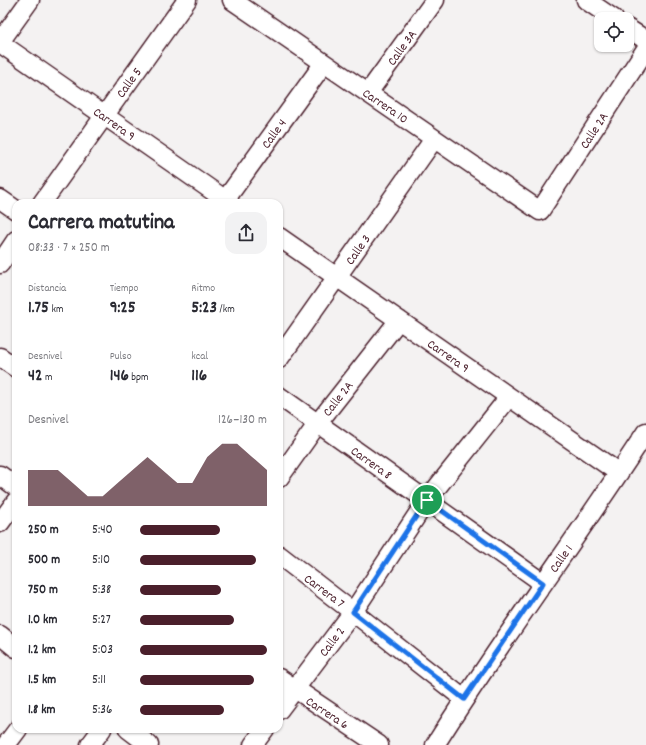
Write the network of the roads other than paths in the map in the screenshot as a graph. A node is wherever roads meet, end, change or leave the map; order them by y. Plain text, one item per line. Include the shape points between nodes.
1 (30, 0) edge
2 (187, 0) edge
3 (232, 0) edge
4 (435, 0) edge
5 (591, 1) edge
6 (605, 12) edge
7 (634, 32) edge
8 (646, 40) edge
9 (0, 43) edge
10 (646, 49) edge
11 (324, 63) junction
12 (368, 93) junction
13 (104, 115) junction
14 (434, 139) junction
15 (0, 199) edge
16 (45, 199) edge
17 (222, 199) edge
18 (228, 199) edge
19 (12, 207) edge
20 (540, 211) joint
21 (283, 240) edge
22 (12, 246) edge
23 (0, 264) edge
24 (337, 277) junction
25 (399, 320) junction
26 (283, 353) edge
27 (0, 357) edge
28 (12, 365) edge
29 (509, 397) junction
30 (283, 399) edge
31 (318, 423) junction
32 (646, 432) edge
33 (283, 472) edge
34 (619, 473) junction
35 (0, 476) edge
36 (12, 485) edge
37 (427, 500) junction
38 (12, 507) edge
39 (0, 523) edge
40 (283, 558) edge
41 (543, 583) junction
42 (353, 612) junction
43 (0, 635) edge
44 (12, 645) edge
45 (283, 681) edge
46 (295, 690) junction
47 (464, 699) junction
48 (283, 705) edge
49 (15, 733) edge
50 (99, 733) edge
51 (133, 733) edge
52 (262, 733) edge
53 (6, 745) edge
54 (90, 745) edge
55 (149, 745) edge
56 (253, 745) edge
57 (378, 745) edge
58 (435, 745) edge

1 - 9 street
2 - 13 street, Calle 5
3 - 11 street, Carrera 10
4 - 12 street, Calle 3A
5 - 6 street
7 - 8 street
9 - 13 street, Carrera 9
10 - 20 street, Calle 2A
11 - 12 street, Carrera 10
11 - 18 street, Calle 4
12 - 14 street, Carrera 10
13 - 16 street, Calle 5
13 - 17 street, Carrera 9
14 - 20 street, Carrera 10
14 - 24 street, Calle 3
15 - 19 street
21 - 24 street, Carrera 9
22 - 23 street
24 - 25 street, Carrera 9
24 - 26 street, Calle 3
25 - 29 street, Carrera 9
25 - 31 street, Calle 2A
27 - 28 street
29 - 34 street, Carrera 9
29 - 37 street, Calle 2
30 - 31 street, Carrera 8
31 - 33 street, Calle 2A
31 - 37 street, Carrera 8
32 - 34 street, Calle 1
34 - 41 street, Calle 1
35 - 36 street
37 - 41 street, Carrera 8
37 - 42 street, Calle 2
38 - 39 street
40 - 42 street, Carrera 7
41 - 47 street, Calle 1
42 - 46 street, Calle 2
42 - 47 street, Carrera 7
43 - 44 street
45 - 46 street, Carrera 6
46 - 48 street, Calle 2
46 - 57 street, Carrera 6
47 - 58 street, Calle 1
49 - 53 street
50 - 54 street
51 - 55 street
52 - 56 street

